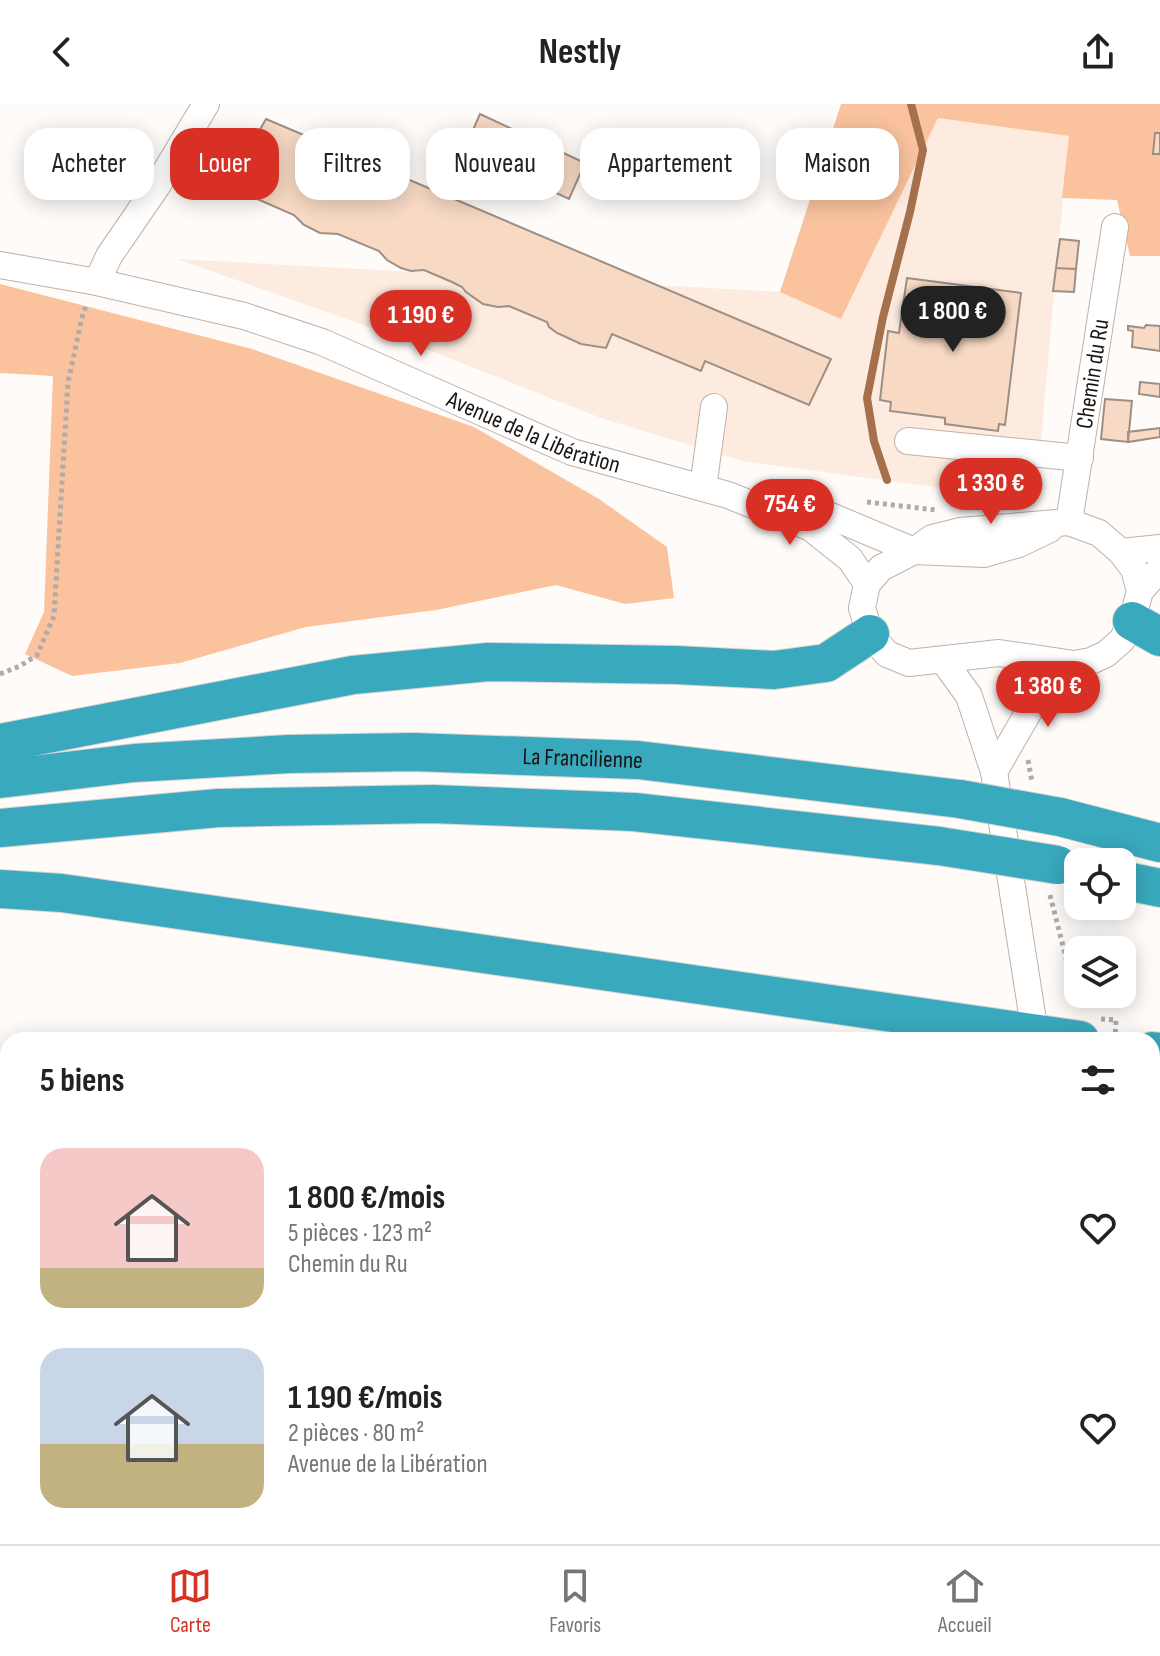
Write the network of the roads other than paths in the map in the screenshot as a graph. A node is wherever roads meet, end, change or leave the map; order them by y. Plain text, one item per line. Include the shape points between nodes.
1 (206, 104) edge
2 (1115, 227) dead end
3 (0, 265) edge
4 (97, 282) junction
5 (714, 407) dead end
6 (908, 441) dead end
7 (1080, 458) junction
8 (703, 488) junction
9 (728, 495) junction
10 (1069, 522) junction
11 (1160, 548) edge
12 (914, 551) junction
13 (1121, 552) junction
14 (1160, 569) edge
15 (867, 584) junction
16 (1144, 616) edge
17 (870, 634) junction
18 (943, 660) junction
19 (1074, 664) junction
20 (0, 743) edge
21 (994, 772) junction
22 (0, 779) edge
23 (0, 828) edge
24 (1160, 843) edge
25 (1064, 866) edge
26 (1136, 883) edge
27 (1160, 888) edge
28 (0, 889) edge
29 (1028, 1032) edge
30 (1035, 1032) edge

1 - 4 street
2 - 7 street, Chemin du Ru
3 - 4 street, Avenue de la Libération
4 - 8 street, Avenue de la Libération via 282,327 572,452
5 - 8 street
6 - 7 street
7 - 10 street, Chemin du Ru
8 - 9 street, Avenue de la Libération
9 - 12 street, Avenue de la Libération via 802,504
9 - 15 street, Avenue de la Libération via 811,528 850,559
10 - 12 street via 984,554
10 - 13 street via 1099,533
11 - 13 street
12 - 15 street via 881,568
13 - 16 street via 1134,569
14 - 16 street
15 - 17 street via 862,608
16 - 19 street via 1106,654
17 - 18 street via 887,654 909,663
17 - 20 highway via 826,663 787,669 488,662 353,675
18 - 19 street via 999,653
18 - 21 street via 969,696
19 - 21 street via 1032,706
21 - 30 street
22 - 24 highway, La Francilienne, bridge via 134,763 289,754 413,752 638,760 960,799
23 - 25 highway, La Francilienne, bridge via 218,808 432,804 634,812 939,846
26 - 27 highway
28 - 29 highway via 62,893

